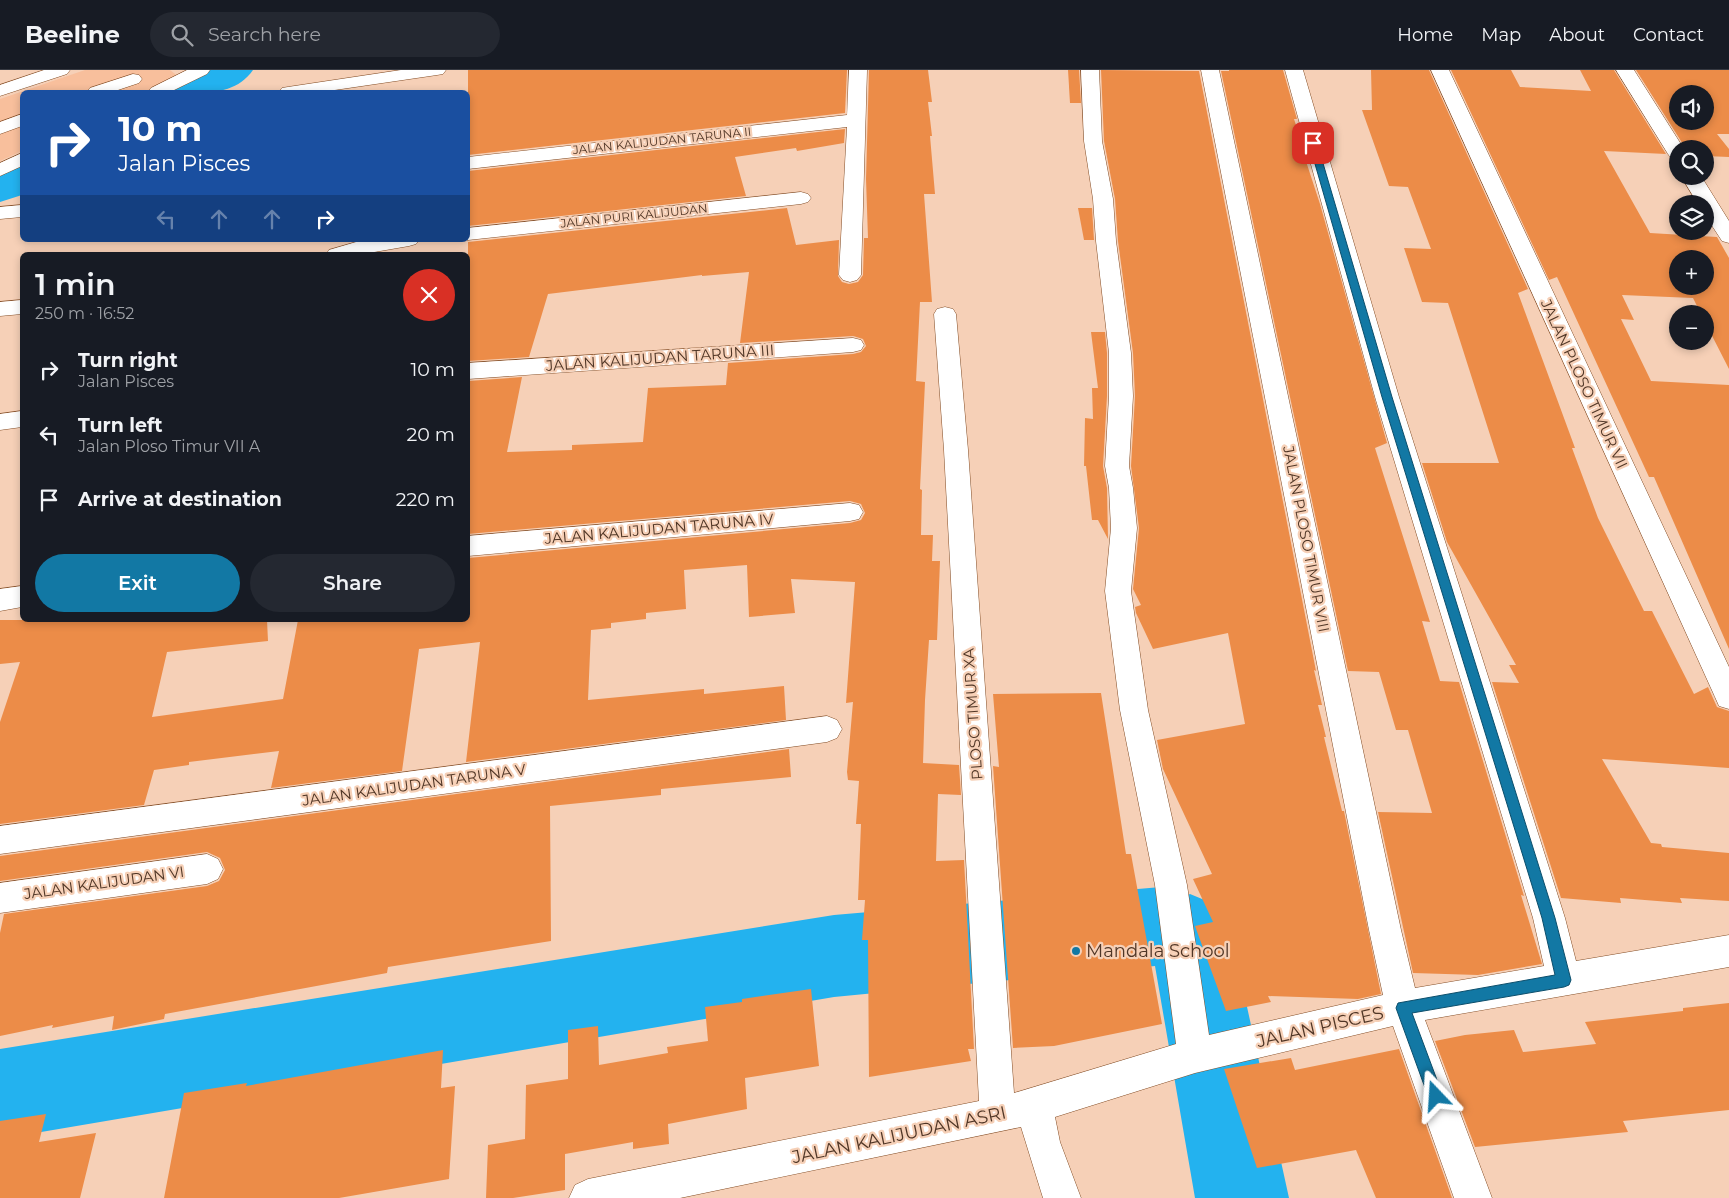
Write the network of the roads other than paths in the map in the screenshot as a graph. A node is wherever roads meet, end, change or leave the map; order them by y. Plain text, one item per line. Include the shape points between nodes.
1 (61, 70) edge
2 (201, 70) edge
3 (437, 70) edge
4 (858, 70) edge
5 (1090, 70) edge
6 (1210, 70) edge
7 (1294, 70) edge
8 (1440, 70) edge
9 (1625, 70) edge
10 (133, 79) dead end
11 (7, 82) edge
12 (102, 90) edge
13 (161, 90) edge
14 (302, 90) edge
15 (856, 120) junction
16 (20, 122) edge
17 (0, 128) edge
18 (1669, 140) edge
19 (20, 160) edge
20 (470, 162) edge
21 (0, 170) edge
22 (1697, 185) edge
23 (801, 198) dead end
24 (20, 211) edge
25 (0, 214) edge
26 (470, 234) edge
27 (1729, 237) edge
28 (394, 242) edge
29 (345, 252) edge
30 (850, 275) dead end
31 (20, 306) edge
32 (0, 309) edge
33 (945, 314) dead end
34 (854, 345) dead end
35 (470, 371) edge
36 (20, 420) edge
37 (0, 422) edge
38 (850, 512) dead end
39 (470, 546) edge
40 (20, 597) edge
41 (0, 600) edge
42 (1729, 697) edge
43 (827, 729) dead end
44 (0, 840) edge
45 (207, 869) dead end
46 (0, 898) edge
47 (1729, 951) edge
48 (1564, 980) junction
49 (1403, 1008) junction
50 (1212, 1052) junction
51 (1034, 1106) junction
52 (998, 1115) junction
53 (588, 1198) edge
54 (1062, 1198) edge
55 (1473, 1198) edge

1 - 11 street
2 - 13 street
3 - 14 street
4 - 15 street
5 - 50 street via 1093,141 1103,199 1120,352 1117,466 1124,528 1118,592 1134,710 1171,885
6 - 49 street, JALAN PLOSO TIMUR VIII
7 - 48 street via 1387,397 1546,909
8 - 42 street, JALAN PLOSO TIMUR VII
9 - 18 street
10 - 12 street
15 - 20 street, JALAN KALIJUDAN TARUNA II
15 - 30 street
16 - 17 street
19 - 21 street
22 - 27 street
23 - 26 street, JALAN PURI KALIJUDAN
24 - 25 street
28 - 29 street
31 - 32 street
33 - 52 street, PLOSO TIMUR XA
34 - 35 street, JALAN KALIJUDAN TARUNA III
36 - 37 street
38 - 39 street, JALAN KALIJUDAN TARUNA IV
40 - 41 street
43 - 44 street, JALAN KALIJUDAN TARUNA V
45 - 46 street, JALAN KALIJUDAN VI
47 - 48 street, JALAN PISCES
48 - 49 street, JALAN PISCES
49 - 50 street, JALAN PISCES
49 - 55 street, JALAN PLOSO TIMUR VIII
50 - 51 street, JALAN KALIJUDAN ASRI
51 - 52 street, JALAN KALIJUDAN ASRI
51 - 54 street via 1042,1142
52 - 53 street, JALAN KALIJUDAN ASRI

